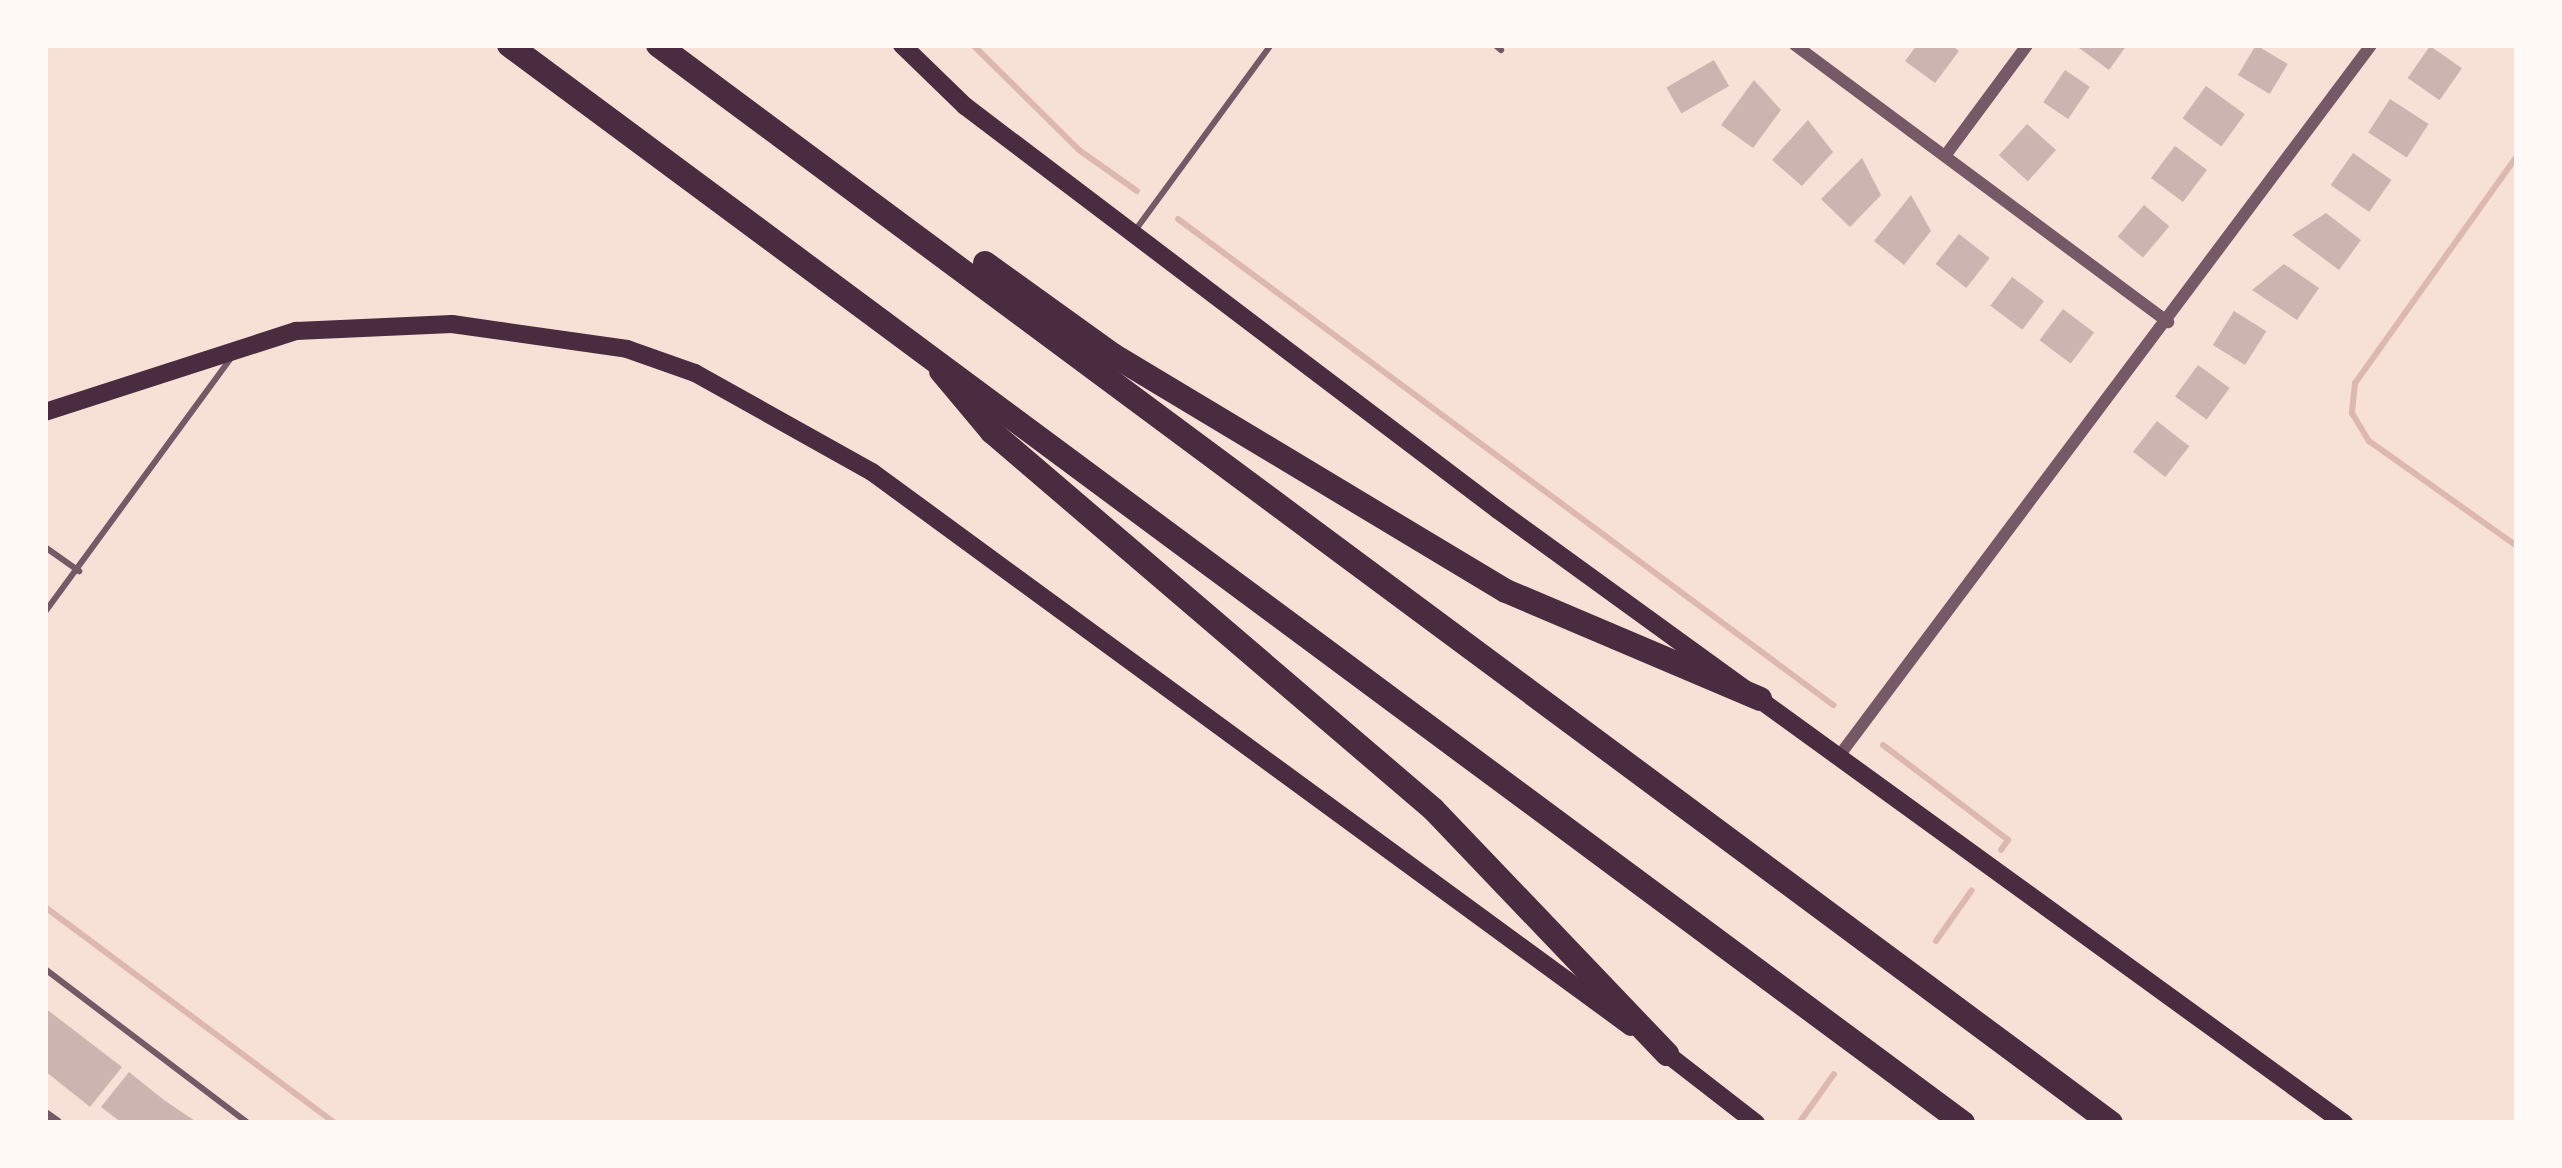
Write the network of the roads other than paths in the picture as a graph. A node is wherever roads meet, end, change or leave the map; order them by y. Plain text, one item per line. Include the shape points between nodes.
1 (509, 45) edge
2 (658, 45) edge
3 (902, 45) edge
4 (1271, 45) edge
5 (1795, 45) edge
6 (2027, 45) edge
7 (2371, 45) edge
8 (796, 145) junction
9 (1945, 156) junction
10 (1132, 235) junction
11 (2168, 322) junction
12 (238, 346) junction
13 (933, 358) junction
14 (45, 412) edge
15 (45, 547) edge
16 (79, 571) junction
17 (45, 612) edge
18 (1760, 699) junction
19 (1839, 756) junction
20 (45, 969) edge
21 (1667, 1054) junction
22 (45, 1114) edge
23 (56, 1123) edge
24 (248, 1123) edge
25 (1756, 1123) edge
26 (1963, 1123) edge
27 (2111, 1123) edge
28 (2344, 1123) edge

1 - 13 highway
2 - 8 highway
3 - 10 main road
4 - 10 lane
5 - 9 street
6 - 9 street
7 - 11 street
8 - 18 highway via 839,158 1113,355 1506,590
8 - 27 highway
9 - 11 street
10 - 18 main road
11 - 19 street
12 - 14 main road
12 - 16 lane
12 - 21 main road via 385,327 543,334 644,355 789,418
13 - 21 highway via 992,432 1433,809
13 - 26 highway
15 - 16 lane
16 - 17 lane
18 - 19 main road
19 - 28 main road
20 - 24 lane
21 - 25 main road
22 - 23 street

